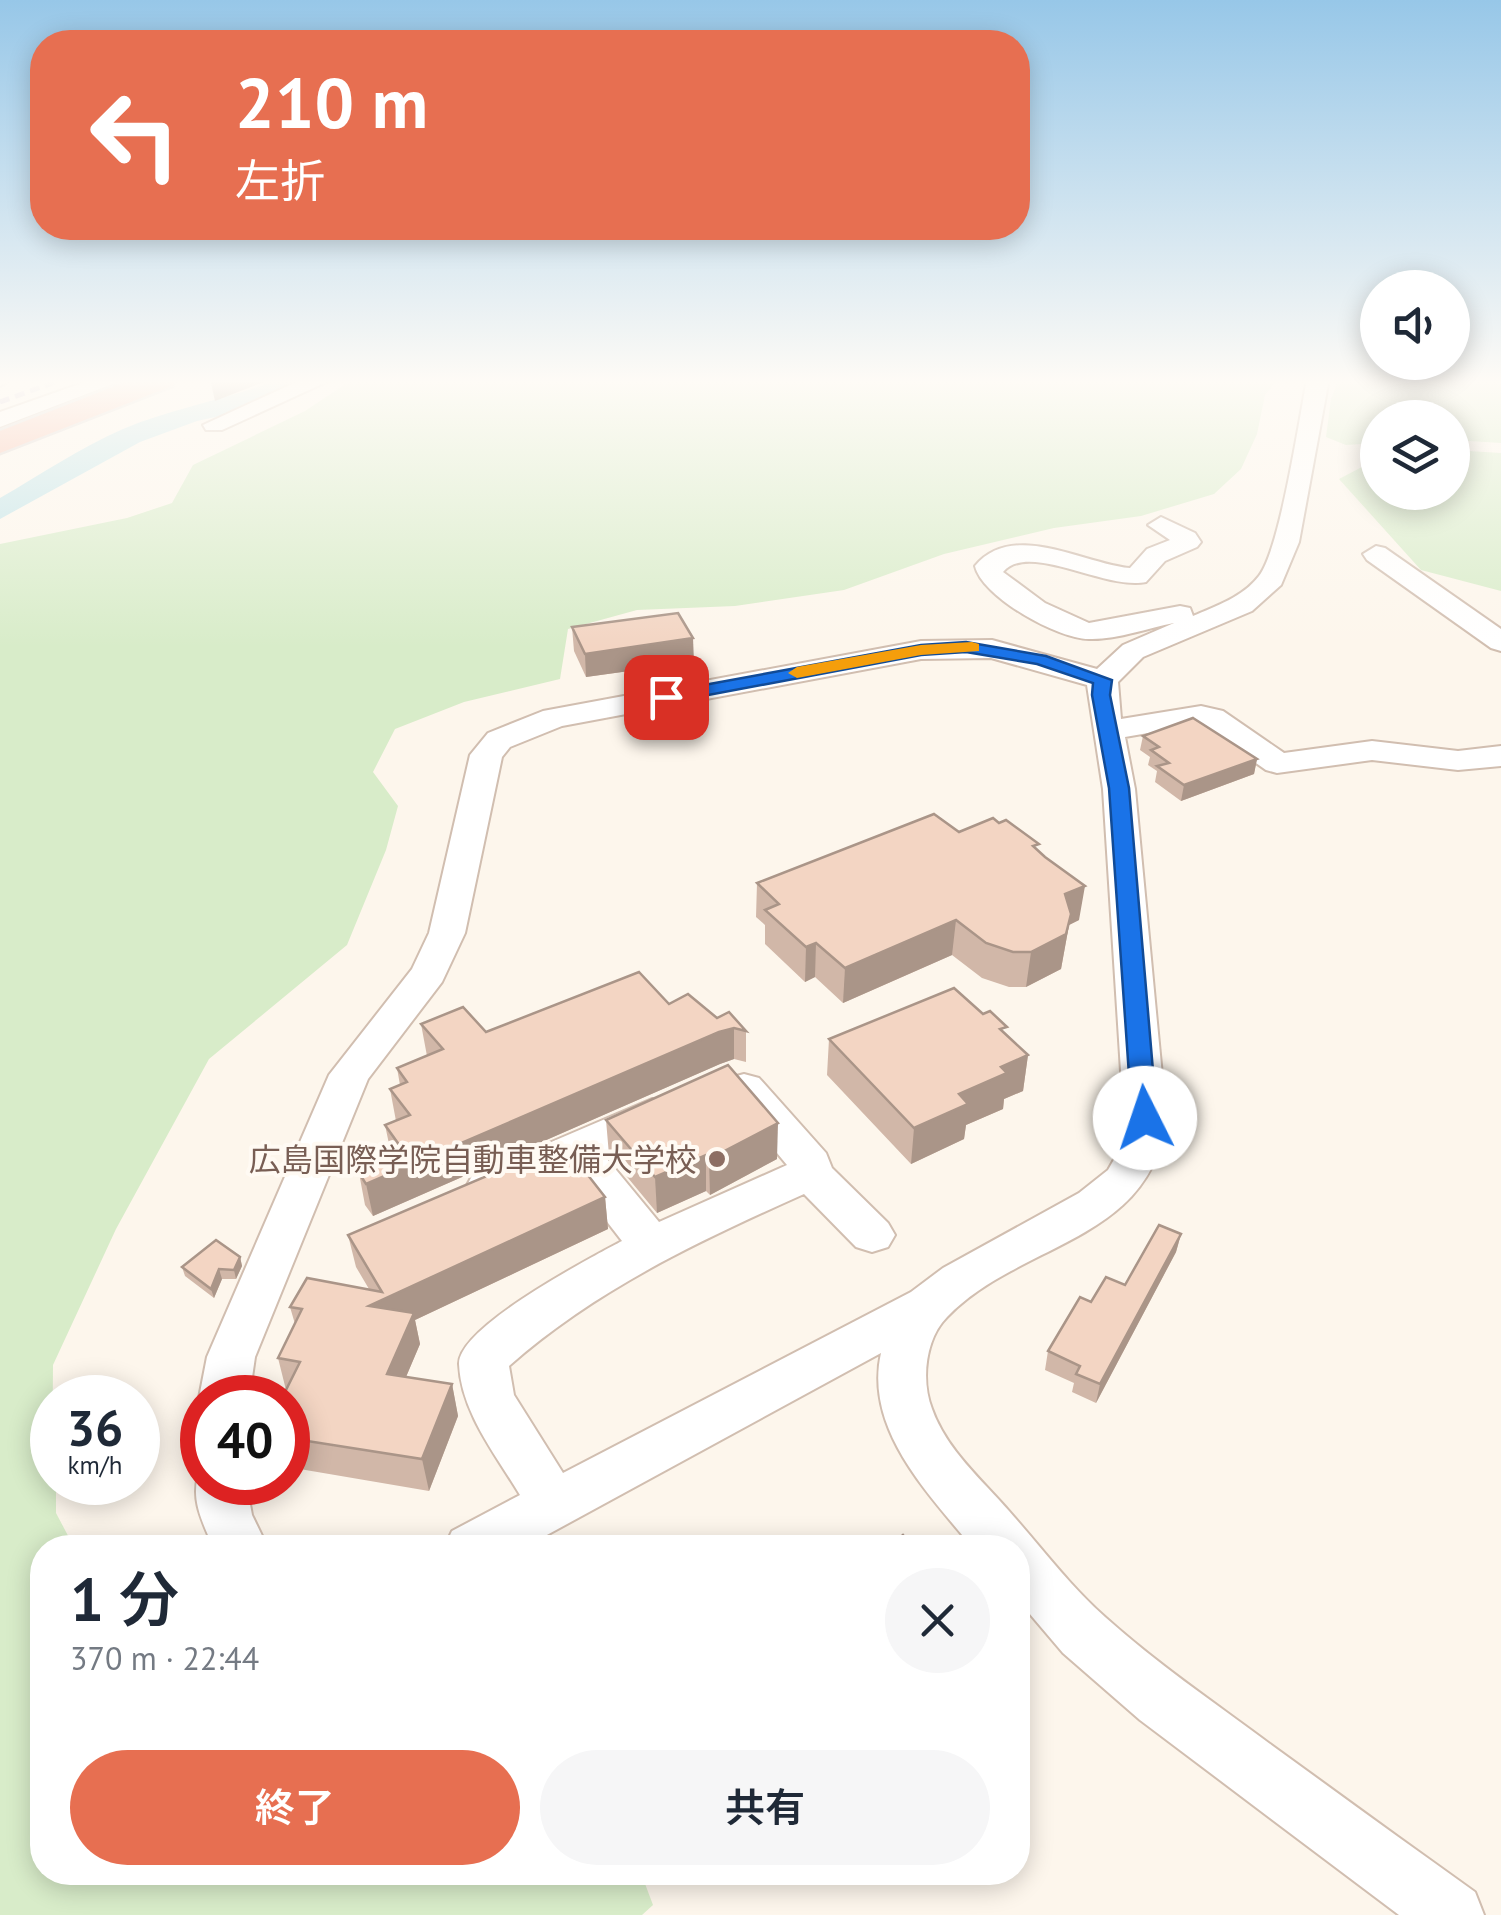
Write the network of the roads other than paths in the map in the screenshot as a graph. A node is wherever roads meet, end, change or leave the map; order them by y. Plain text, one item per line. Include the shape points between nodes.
1 (1300, 468) edge
2 (1160, 525) dead end
3 (1376, 554) dead end
4 (1242, 605) junction
5 (1457, 610) junction
6 (1501, 612) edge
7 (1501, 642) edge
8 (1103, 680) junction
9 (1109, 730) junction
10 (1501, 756) edge
11 (574, 1148) junction
12 (810, 1173) junction
13 (448, 1205) edge
14 (872, 1235) dead end
15 (650, 1244) junction
16 (928, 1305) junction
17 (228, 1375) edge
18 (224, 1505) edge
19 (554, 1505) junction
20 (235, 1535) edge
21 (496, 1535) edge
22 (996, 1535) edge
23 (1030, 1574) edge
24 (1452, 1915) edge

1 - 4 street via 1272,578
2 - 4 street via 1188,542 1156,555 1137,576 1036,553 999,558 988,566 990,574 1060,622 1088,630
3 - 5 street
4 - 8 street via 1133,651
5 - 6 street
5 - 7 street
8 - 9 street
8 - 17 street via 992,648 921,650 554,718 499,740 486,755 447,932 429,973 349,1075
9 - 10 street via 1202,716 1277,763 1385,750 1459,762
9 - 16 street via 1136,976 1141,1149 1123,1181 1095,1205
11 - 12 street via 735,1077 810,1164
11 - 13 street
11 - 15 street
12 - 14 street
12 - 15 street
15 - 19 street via 512,1332 483,1359 490,1399
16 - 19 street
16 - 22 street via 910,1328 900,1360 901,1399 914,1434
18 - 20 street
19 - 21 street
23 - 24 street via 1083,1634 1162,1700

